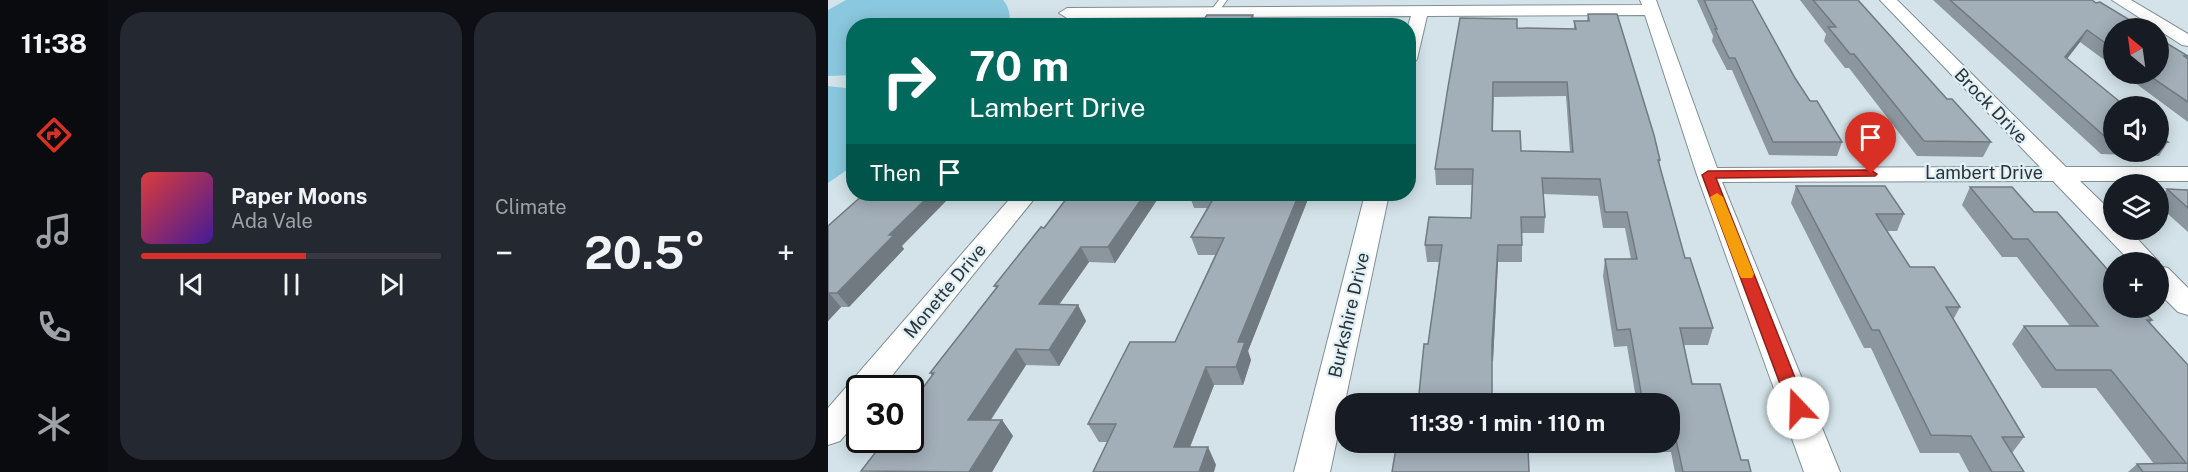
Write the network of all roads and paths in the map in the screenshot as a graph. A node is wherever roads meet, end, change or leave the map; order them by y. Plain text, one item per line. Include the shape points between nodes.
1 (1888, 0) edge
2 (2120, 0) edge
3 (1650, 5) edge
4 (1218, 7) edge
5 (1420, 11) junction
6 (1066, 14) dead end
7 (1136, 18) edge
8 (1178, 18) edge
9 (1416, 27) edge
10 (2188, 41) edge
11 (2057, 173) junction
12 (2188, 174) edge
13 (1708, 175) junction
14 (1020, 201) edge
15 (1375, 201) edge
16 (2136, 252) edge
17 (2169, 286) edge
18 (2188, 305) edge
19 (875, 375) edge
20 (846, 411) edge
21 (828, 432) edge
22 (1312, 472) edge
23 (1822, 472) edge

1 - 11 street, Brock Drive
2 - 10 street
3 - 5 street
3 - 13 street
4 - 5 street
4 - 8 street
5 - 9 street
6 - 7 street
11 - 12 street, Lambert Drive
11 - 13 street, Lambert Drive
11 - 16 street, Brock Drive
13 - 23 street
14 - 19 street, Monette Drive
15 - 22 street, Burkshire Drive
17 - 18 street
20 - 21 street

